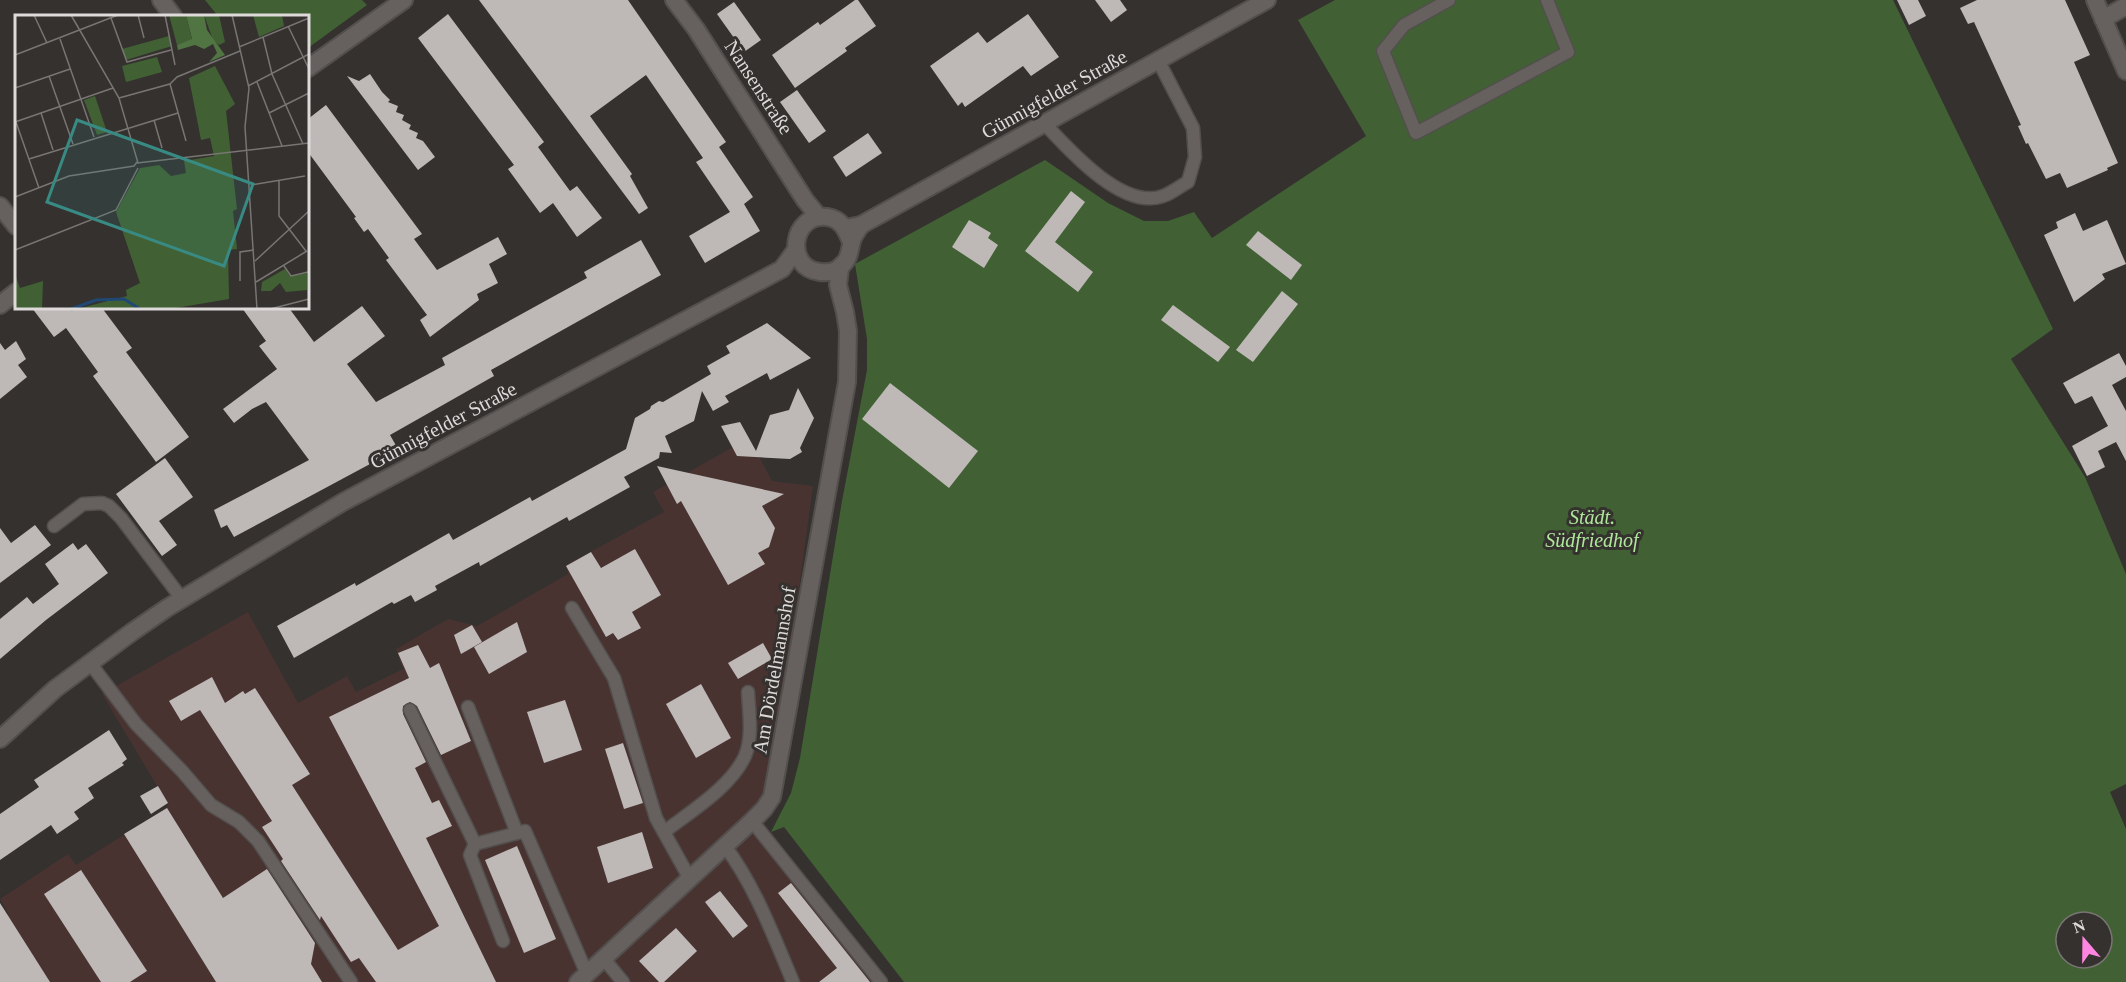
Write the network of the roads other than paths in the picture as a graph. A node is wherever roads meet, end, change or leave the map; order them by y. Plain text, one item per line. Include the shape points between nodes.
1 (160, 0) edge
2 (404, 0) edge
3 (674, 0) edge
4 (1267, 0) edge
5 (1449, 0) edge
6 (1546, 0) edge
7 (2095, 0) edge
8 (2126, 6) edge
9 (172, 15) edge
10 (2103, 19) junction
11 (1158, 60) junction
12 (309, 67) edge
13 (2126, 72) edge
14 (1044, 123) junction
15 (0, 206) edge
16 (812, 220) junction
17 (15, 225) edge
18 (853, 231) junction
19 (795, 250) junction
20 (806, 268) junction
21 (782, 269) junction
22 (832, 270) junction
23 (15, 293) edge
24 (0, 305) edge
25 (54, 526) dead end
26 (182, 599) junction
27 (572, 608) dead end
28 (90, 663) junction
29 (747, 692) dead end
30 (468, 707) dead end
31 (411, 710) dead end
32 (0, 739) edge
33 (752, 822) junction
34 (664, 832) junction
35 (517, 833) junction
36 (474, 844) junction
37 (725, 846) junction
38 (690, 879) junction
39 (503, 941) dead end
40 (604, 959) junction
41 (582, 978) edge
42 (351, 982) edge
43 (623, 982) edge
44 (793, 982) edge
45 (881, 982) edge

1 - 9 street
2 - 12 street
3 - 16 street, Nansenstraße via 806,200
4 - 11 street, Günnigfelder Straße
5 - 6 lane via 1404,25 1383,51 1416,134 1568,52
7 - 10 street
8 - 10 street
10 - 13 street
11 - 14 street, Günnigfelder Straße
11 - 14 lane via 1193,128 1195,157 1188,182 1162,196 1139,198 1106,182
14 - 18 street, Günnigfelder Straße
15 - 17 street
16 - 18 street via 829,217
16 - 19 street, Günnigfelder Straße via 798,231
18 - 22 street via 847,260
19 - 20 street
19 - 21 street, Günnigfelder Straße
20 - 21 street, Günnigfelder Straße
20 - 22 street, Günnigfelder Straße via 815,272
21 - 26 street, Günnigfelder Straße via 343,502
22 - 33 street, Am Dördelmannshof via 848,331 847,382 776,783 772,797
23 - 24 street
25 - 26 lane via 83,504 109,506
26 - 28 street, Günnigfelder Straße
27 - 34 lane via 614,678 656,818
28 - 32 street, Günnigfelder Straße
28 - 42 lane via 136,724 211,805 239,822 258,841
29 - 34 lane via 751,725 745,755 734,773 710,796
30 - 35 lane
31 - 36 lane
33 - 37 street, Am Dördelmannshof
33 - 45 lane
34 - 38 lane
35 - 36 lane
35 - 41 lane via 525,831
36 - 39 lane via 470,855
37 - 38 street, Am Dördelmannshof
37 - 44 lane via 762,907
38 - 40 street, Am Dördelmannshof
40 - 41 street, Am Dördelmannshof
40 - 43 lane

